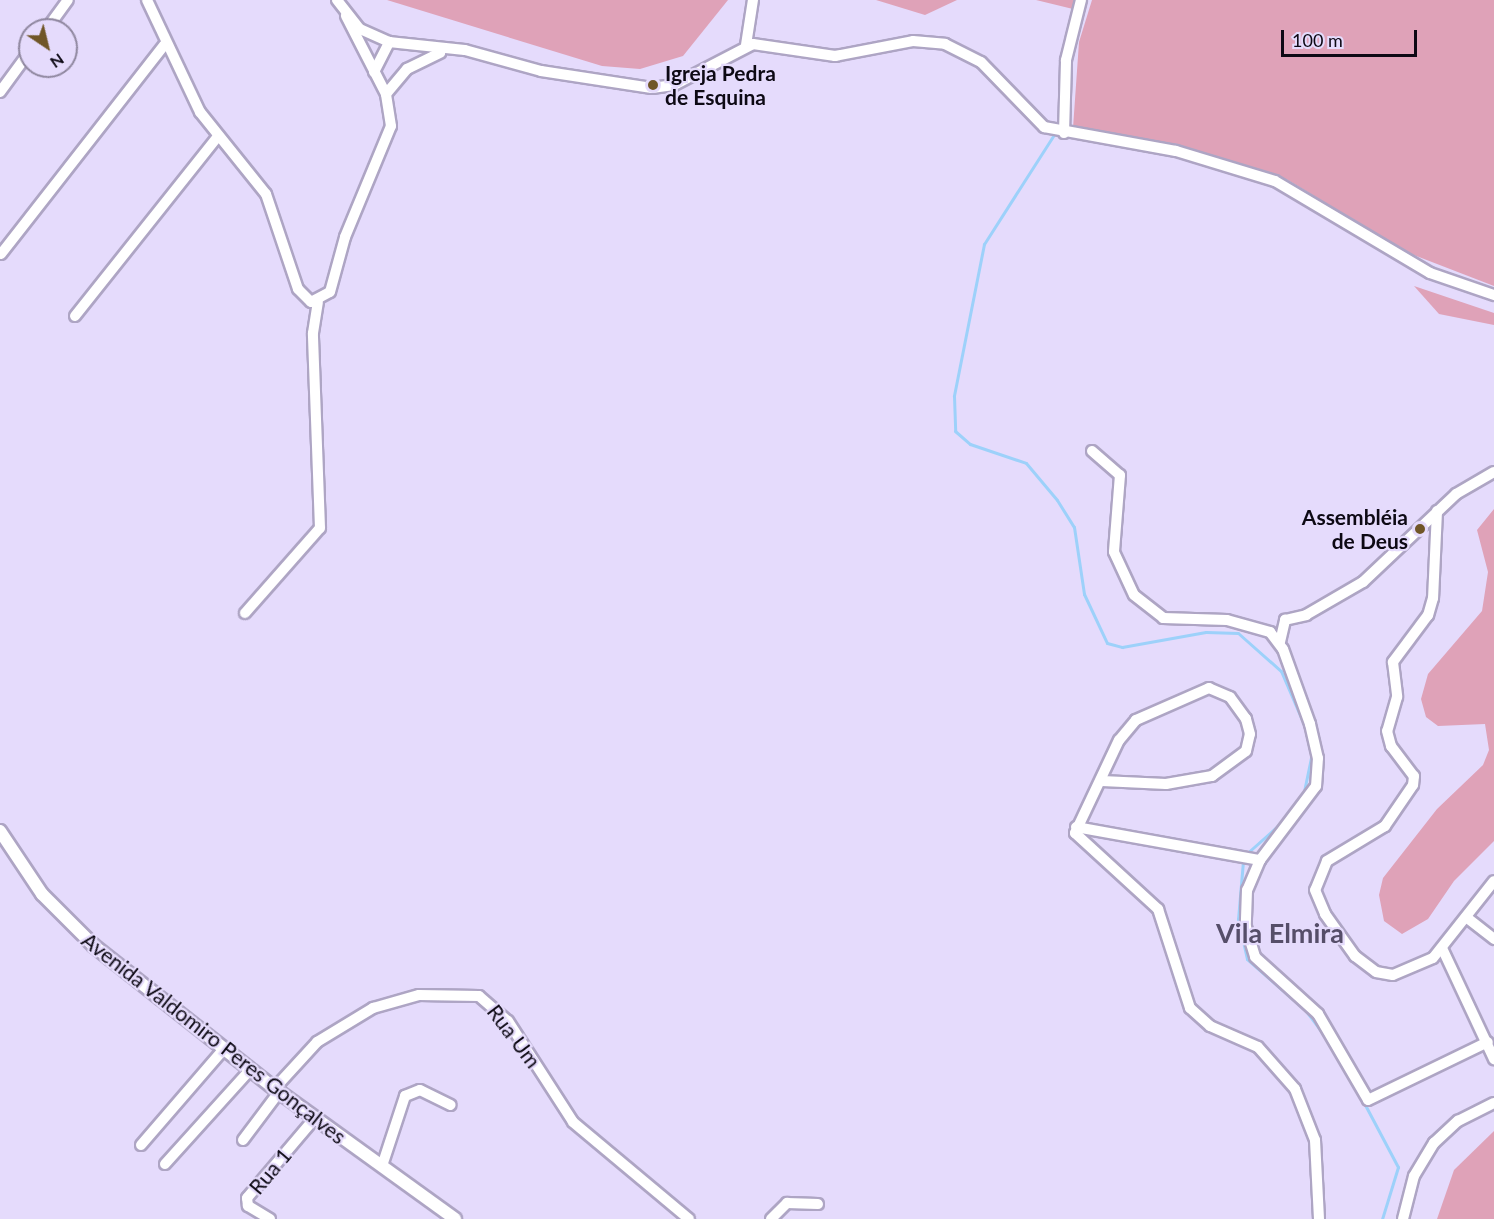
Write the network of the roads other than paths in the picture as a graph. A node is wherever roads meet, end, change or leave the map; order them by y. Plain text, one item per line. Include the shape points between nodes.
1 (68, 0) edge
2 (147, 0) edge
3 (337, 0) edge
4 (753, 0) edge
5 (1081, 0) edge
6 (346, 15) junction
7 (55, 18) edge
8 (389, 42) junction
9 (164, 45) junction
10 (746, 45) junction
11 (411, 48) junction
12 (449, 50) junction
13 (18, 67) edge
14 (408, 69) junction
15 (374, 72) junction
16 (0, 92) edge
17 (386, 94) junction
18 (1064, 133) junction
19 (218, 136) junction
20 (1, 254) edge
21 (1494, 295) edge
22 (318, 302) junction
23 (75, 316) dead end
24 (1092, 451) dead end
25 (1494, 472) edge
26 (1437, 512) junction
27 (245, 613) dead end
28 (1289, 617) junction
29 (1257, 626) junction
30 (1280, 642) junction
31 (1102, 781) junction
32 (1076, 827) junction
33 (0, 831) edge
34 (1260, 860) junction
35 (1494, 881) edge
36 (1466, 917) junction
37 (1494, 939) edge
38 (1442, 948) junction
39 (1488, 1042) junction
40 (224, 1049) junction
41 (1494, 1059) edge
42 (250, 1070) junction
43 (277, 1091) junction
44 (1494, 1103) edge
45 (451, 1105) dead end
46 (314, 1119) junction
47 (243, 1140) dead end
48 (141, 1145) dead end
49 (165, 1164) dead end
50 (382, 1166) junction
51 (818, 1204) dead end
52 (1322, 1218) edge
53 (270, 1219) edge
54 (455, 1219) edge
55 (689, 1219) edge
56 (771, 1219) edge
57 (1403, 1219) edge

1 - 7 street
2 - 9 street
3 - 6 street
4 - 10 street
5 - 18 street via 1066,60
6 - 8 street
6 - 15 street
8 - 11 street
8 - 15 street
9 - 19 street
9 - 20 street
10 - 12 street via 660,88 606,83
10 - 18 street via 836,56 913,41 952,46 987,67 1034,121
11 - 12 street
11 - 14 street
12 - 14 street
13 - 16 street
14 - 17 street
15 - 17 street
17 - 22 street via 391,119 387,143 345,237 330,292
18 - 21 street via 1176,151 1275,181 1430,273
19 - 22 street via 271,204 301,297
19 - 23 street
22 - 27 street via 313,333 320,528
24 - 29 street via 1120,475 1114,552 1143,605 1167,620
25 - 26 street
26 - 28 street via 1363,582 1306,615
26 - 38 street via 1433,598 1424,621 1394,662 1397,693 1387,731 1391,746 1414,776 1413,785 1385,826 1334,855 1315,883 1325,914 1370,969 1405,974
28 - 29 street
28 - 30 street via 1280,628
29 - 30 street
30 - 34 street via 1314,737 1318,780 1306,804
31 - 31 street via 1130,726 1196,691 1224,692 1246,719 1246,751 1212,776 1166,784
31 - 32 street
32 - 34 street
32 - 52 street via 1079,842 1111,861 1158,909 1190,1008 1210,1026 1258,1047 1295,1089 1315,1140
33 - 40 street, Avenida Valdomiro Peres Gonçalves via 20,865 74,929
34 - 39 street via 1246,904 1251,951 1264,970 1317,1014 1368,1100
35 - 36 street
36 - 37 street
36 - 38 street
38 - 39 street
39 - 41 street
40 - 42 street, Avenida Valdomiro Peres Gonçalves
40 - 48 street
42 - 43 street, Avenida Valdomiro Peres Gonçalves
42 - 49 street
43 - 46 street, Avenida Valdomiro Peres Gonçalves
43 - 47 street, Rua Um
43 - 55 street, Rua Um via 317,1042 373,1008 419,995 478,996 507,1021 573,1122
44 - 57 street via 1458,1121 1428,1150 1412,1182
45 - 50 street via 420,1090 405,1096
46 - 50 street, Avenida Valdomiro Peres Gonçalves
46 - 53 street, Rua 1 via 247,1198 248,1206
50 - 54 street, Avenida Valdomiro Peres Gonçalves
51 - 56 street via 787,1203

